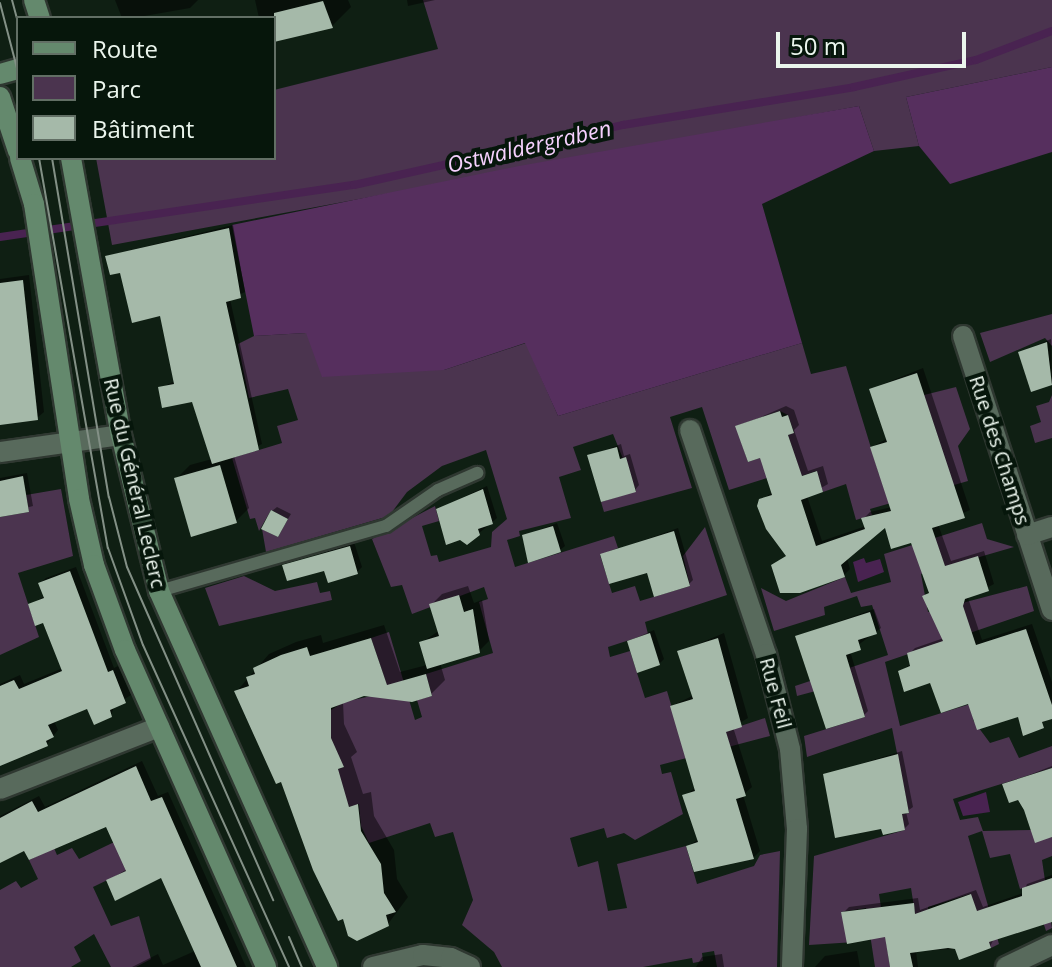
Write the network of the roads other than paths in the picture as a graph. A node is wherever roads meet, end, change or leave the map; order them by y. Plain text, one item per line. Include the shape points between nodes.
1 (0, 97) edge
2 (16, 145) edge
3 (21, 160) edge
4 (71, 160) edge
5 (963, 336) dead end
6 (690, 430) dead end
7 (121, 435) junction
8 (70, 445) junction
9 (0, 452) edge
10 (477, 473) dead end
11 (1052, 527) edge
12 (1027, 535) junction
13 (159, 591) junction
14 (1052, 610) edge
15 (159, 727) junction
16 (0, 789) edge
17 (1052, 945) edge
18 (266, 967) edge
19 (327, 967) edge
20 (373, 967) edge
21 (470, 967) edge
22 (792, 967) edge
23 (1006, 967) edge

1 - 2 main road
3 - 8 main road via 42,250
4 - 7 main road, Rue du Général Leclerc
5 - 12 street, Rue des Champs
6 - 22 street, Rue Feil via 766,654 790,749 797,829
7 - 8 street
7 - 13 main road, Rue du Général Leclerc
8 - 9 street
8 - 15 main road via 94,565
10 - 13 lane via 438,490 386,526
11 - 12 street
12 - 14 street, Rue des Champs
13 - 19 main road, Rue du Général Leclerc via 182,653
15 - 16 street
15 - 18 main road
17 - 23 street
20 - 21 street via 423,955 451,958

